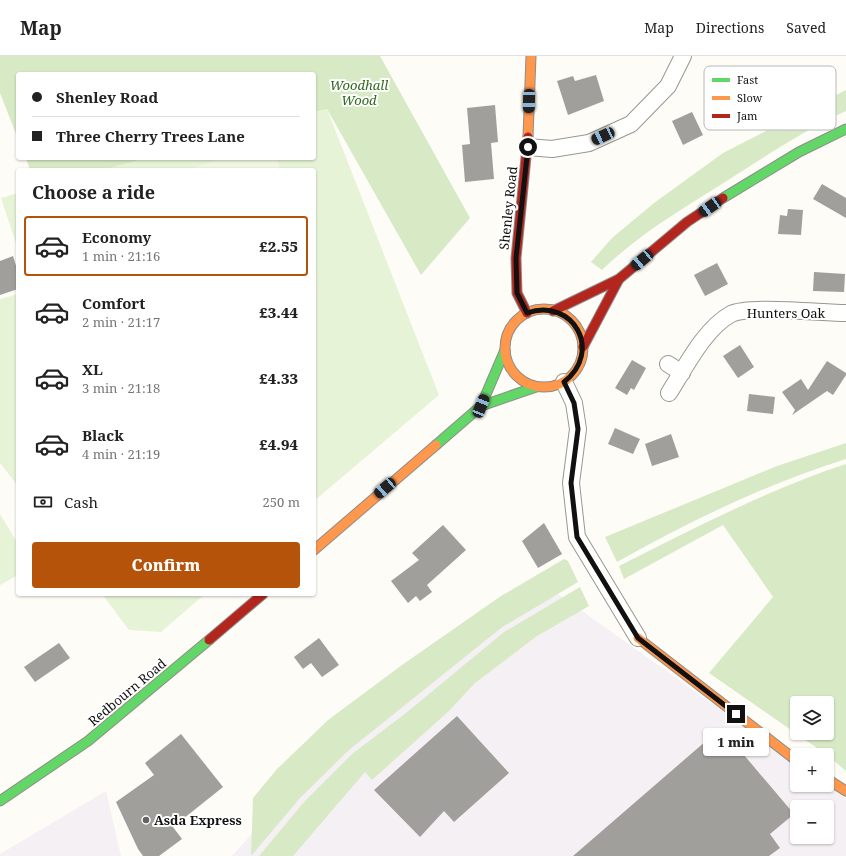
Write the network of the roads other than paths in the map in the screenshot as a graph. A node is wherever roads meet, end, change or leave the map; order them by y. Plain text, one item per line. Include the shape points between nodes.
1 (531, 56) edge
2 (683, 56) edge
3 (846, 129) edge
4 (528, 147) junction
5 (619, 279) junction
6 (554, 311) junction
7 (527, 313) junction
8 (846, 314) edge
9 (583, 347) junction
10 (505, 350) junction
11 (668, 364) dead end
12 (682, 373) junction
13 (564, 382) junction
14 (536, 387) junction
15 (669, 393) dead end
16 (481, 406) junction
17 (316, 548) edge
18 (261, 596) edge
19 (638, 638) joint
20 (790, 756) edge
21 (834, 783) edge
22 (846, 791) edge
23 (0, 801) edge

1 - 4 main road, Shenley Road
2 - 4 street via 668,86 630,124 589,143 552,149
3 - 5 main road via 799,152 721,199 687,222
4 - 7 main road, Shenley Road via 516,258 517,293
5 - 6 main road
5 - 9 main road
6 - 7 main road via 536,310
6 - 9 main road via 574,324
7 - 10 main road via 510,328
8 - 12 street, Hunters Oak via 751,310 731,314 708,334
9 - 13 main road via 578,366 573,375
10 - 14 main road via 512,371 521,380
10 - 16 main road
11 - 12 street
12 - 15 street, Hunters Oak
13 - 14 main road via 553,386
13 - 19 street via 574,403 578,429 571,483 577,537
14 - 16 main road
16 - 17 main road
18 - 23 main road, Redbourn Road via 88,741
19 - 20 main road
21 - 22 main road

